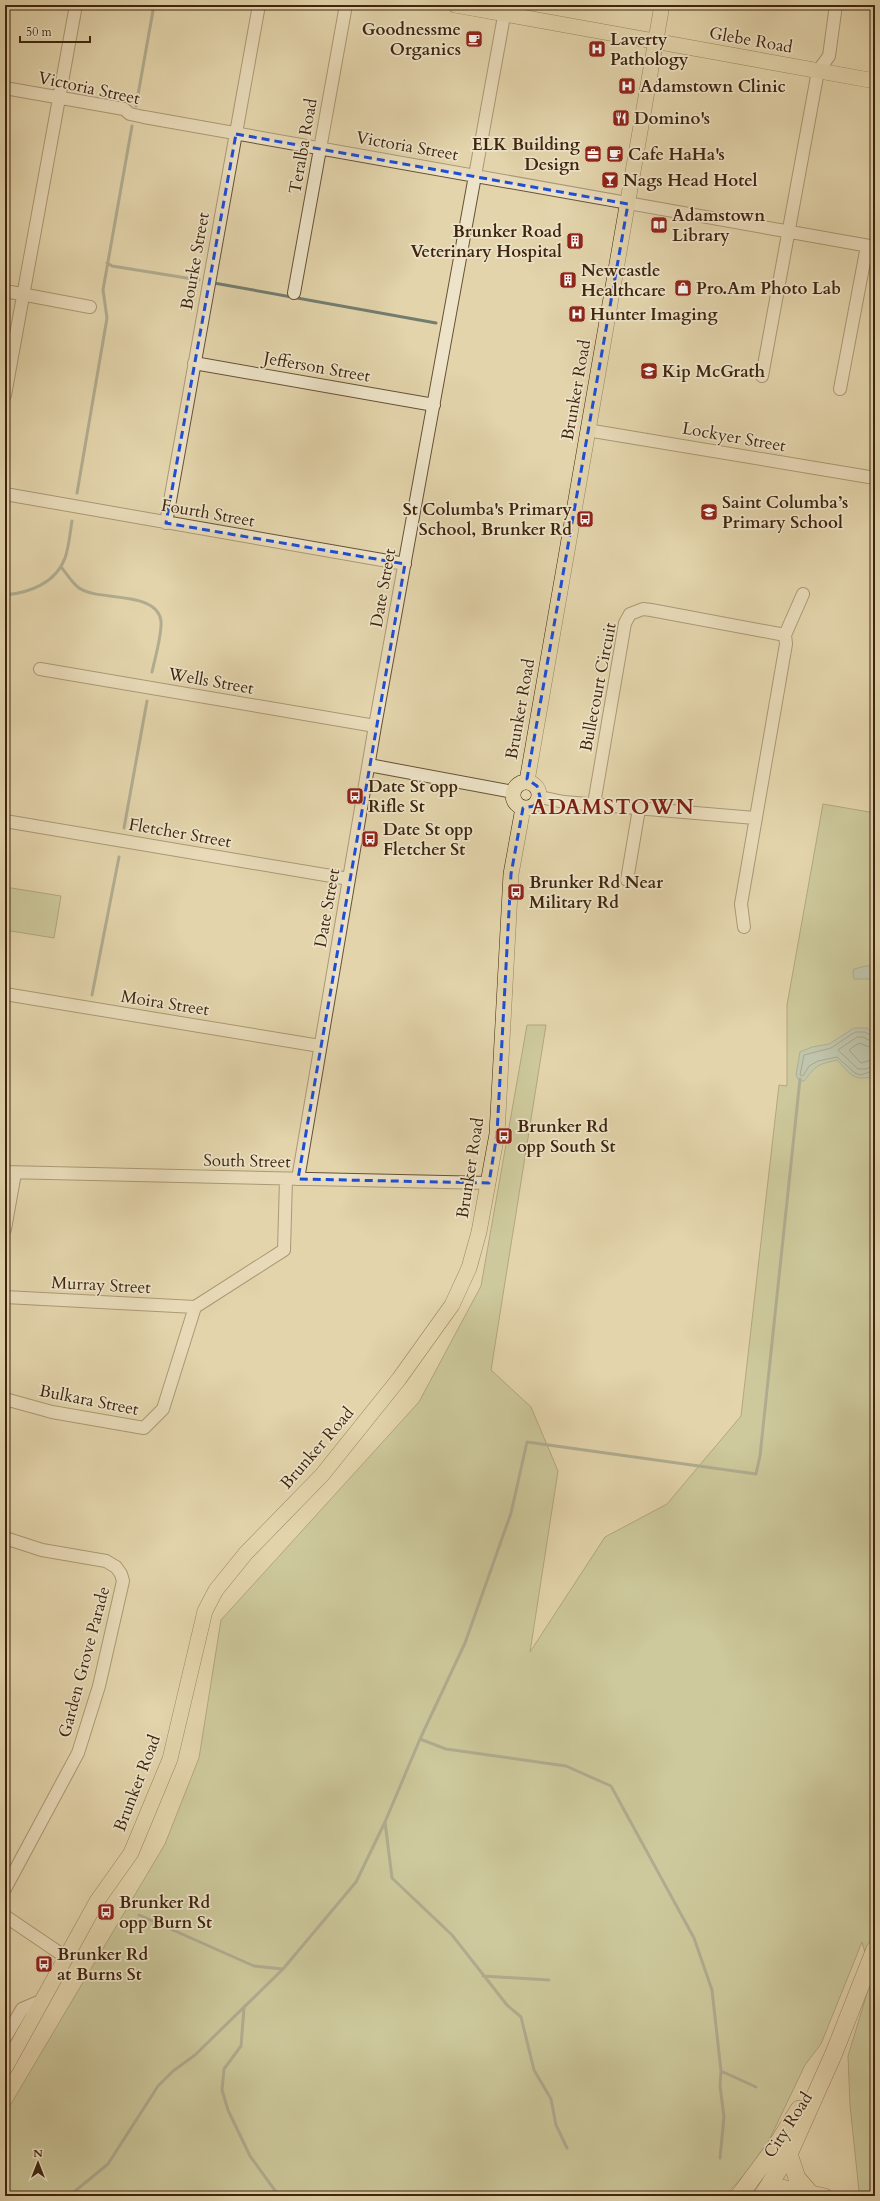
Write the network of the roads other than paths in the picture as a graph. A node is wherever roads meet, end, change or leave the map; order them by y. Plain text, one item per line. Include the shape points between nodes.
1 (76, 5) edge
2 (259, 5) edge
3 (346, 5) edge
4 (455, 5) edge
5 (662, 5) edge
6 (836, 5) edge
7 (505, 9) edge
8 (656, 42) junction
9 (818, 71) junction
10 (875, 81) edge
11 (5, 88) edge
12 (60, 98) junction
13 (236, 134) junction
14 (320, 148) junction
15 (474, 176) junction
16 (628, 204) junction
17 (790, 231) junction
18 (871, 246) edge
19 (5, 291) edge
20 (294, 293) dead end
21 (23, 294) junction
22 (90, 307) dead end
23 (194, 363) junction
24 (762, 376) dead end
25 (840, 389) dead end
26 (5, 395) edge
27 (434, 405) junction
28 (587, 430) junction
29 (875, 478) edge
30 (5, 494) edge
31 (166, 524) junction
32 (405, 564) junction
33 (803, 594) dead end
34 (785, 635) junction
35 (40, 669) dead end
36 (375, 726) junction
37 (369, 765) junction
38 (527, 782) junction
39 (513, 792) junction
40 (540, 797) junction
41 (594, 804) junction
42 (523, 808) junction
43 (639, 809) junction
44 (755, 818) junction
45 (5, 821) edge
46 (349, 879) junction
47 (627, 880) dead end
48 (744, 927) dead end
49 (5, 994) edge
50 (320, 1046) junction
51 (10, 1172) edge
52 (292, 1179) junction
53 (489, 1183) junction
54 (5, 1229) edge
55 (5, 1297) edge
56 (195, 1307) junction
57 (5, 1399) edge
58 (5, 1538) edge
59 (5, 1889) edge
60 (5, 1916) edge
61 (875, 1949) edge
62 (67, 1958) junction
63 (43, 2000) junction
64 (5, 2038) edge
65 (5, 2068) edge
66 (783, 2150) junction
67 (767, 2194) edge
68 (818, 2194) edge
69 (739, 2196) edge
70 (746, 2196) edge

1 - 12 street
2 - 13 street, Bourke Street
3 - 14 street, Teralba Road
4 - 7 main road, Glebe Road
5 - 8 main road, Brunker Road
6 - 9 street via 829,56
7 - 8 main road, Glebe Road
7 - 15 street, Date Street
8 - 9 main road, Glebe Road
8 - 16 main road, Brunker Road
9 - 10 main road, Glebe Road
9 - 17 street
11 - 12 street, Victoria Street
12 - 13 street, Victoria Street via 124,109 130,114
12 - 21 street
13 - 14 street, Victoria Street
13 - 23 street, Bourke Street
14 - 15 street, Victoria Street
14 - 20 street, Teralba Road
15 - 16 street, Victoria Street
15 - 27 street, Date Street
16 - 17 street, Victoria Street
16 - 28 main road, Brunker Road
17 - 18 street, Victoria Street
17 - 24 street
18 - 25 street
19 - 21 street
21 - 22 street
21 - 26 street
23 - 27 street, Jefferson Street
23 - 31 street, Bourke Street
27 - 32 street, Date Street
28 - 29 street, Lockyer Street
28 - 38 main road, Brunker Road
30 - 31 street, Fourth Street
31 - 32 street, Fourth Street
32 - 36 street, Date Street
33 - 34 street
34 - 41 street, Bullecourt Circuit via 651,610 643,609 630,614 625,623
34 - 44 street via 786,644
35 - 36 street, Wells Street
36 - 37 street, Date Street
37 - 39 street
37 - 46 street, Date Street
38 - 39 main road via 518,784
38 - 40 main road via 537,786
39 - 42 main road via 515,802
40 - 41 street
40 - 42 main road via 534,806
41 - 43 street
42 - 53 main road, Brunker Road via 511,874 497,1134
43 - 44 street
43 - 47 street
44 - 48 street via 741,904
45 - 46 street, Fletcher Street
46 - 50 street, Date Street
49 - 50 street, Moira Street
50 - 52 street, Date Street
51 - 52 street, South Street
51 - 54 street
52 - 53 street, South Street
52 - 56 street via 284,1250
53 - 62 main road, Brunker Road via 480,1232 469,1268 452,1305 399,1379 322,1475 246,1554 216,1590 205,1611 170,1759 131,1853 97,1901
55 - 56 street, Murray Street
56 - 57 street, Bulkara Street via 163,1409 144,1428 52,1412
58 - 59 street, Garden Grove Parade via 42,1550 106,1561 116,1566 123,1581 99,1686 78,1752
60 - 62 street
61 - 66 highway, City Road via 834,2053
62 - 63 main road, Brunker Road
63 - 64 street via 22,2009
63 - 65 main road, Brunker Road
66 - 67 highway, City Road
66 - 68 highway via 797,2178
66 - 69 highway, City Road
67 - 68 main road via 782,2187
67 - 70 highway via 756,2191

